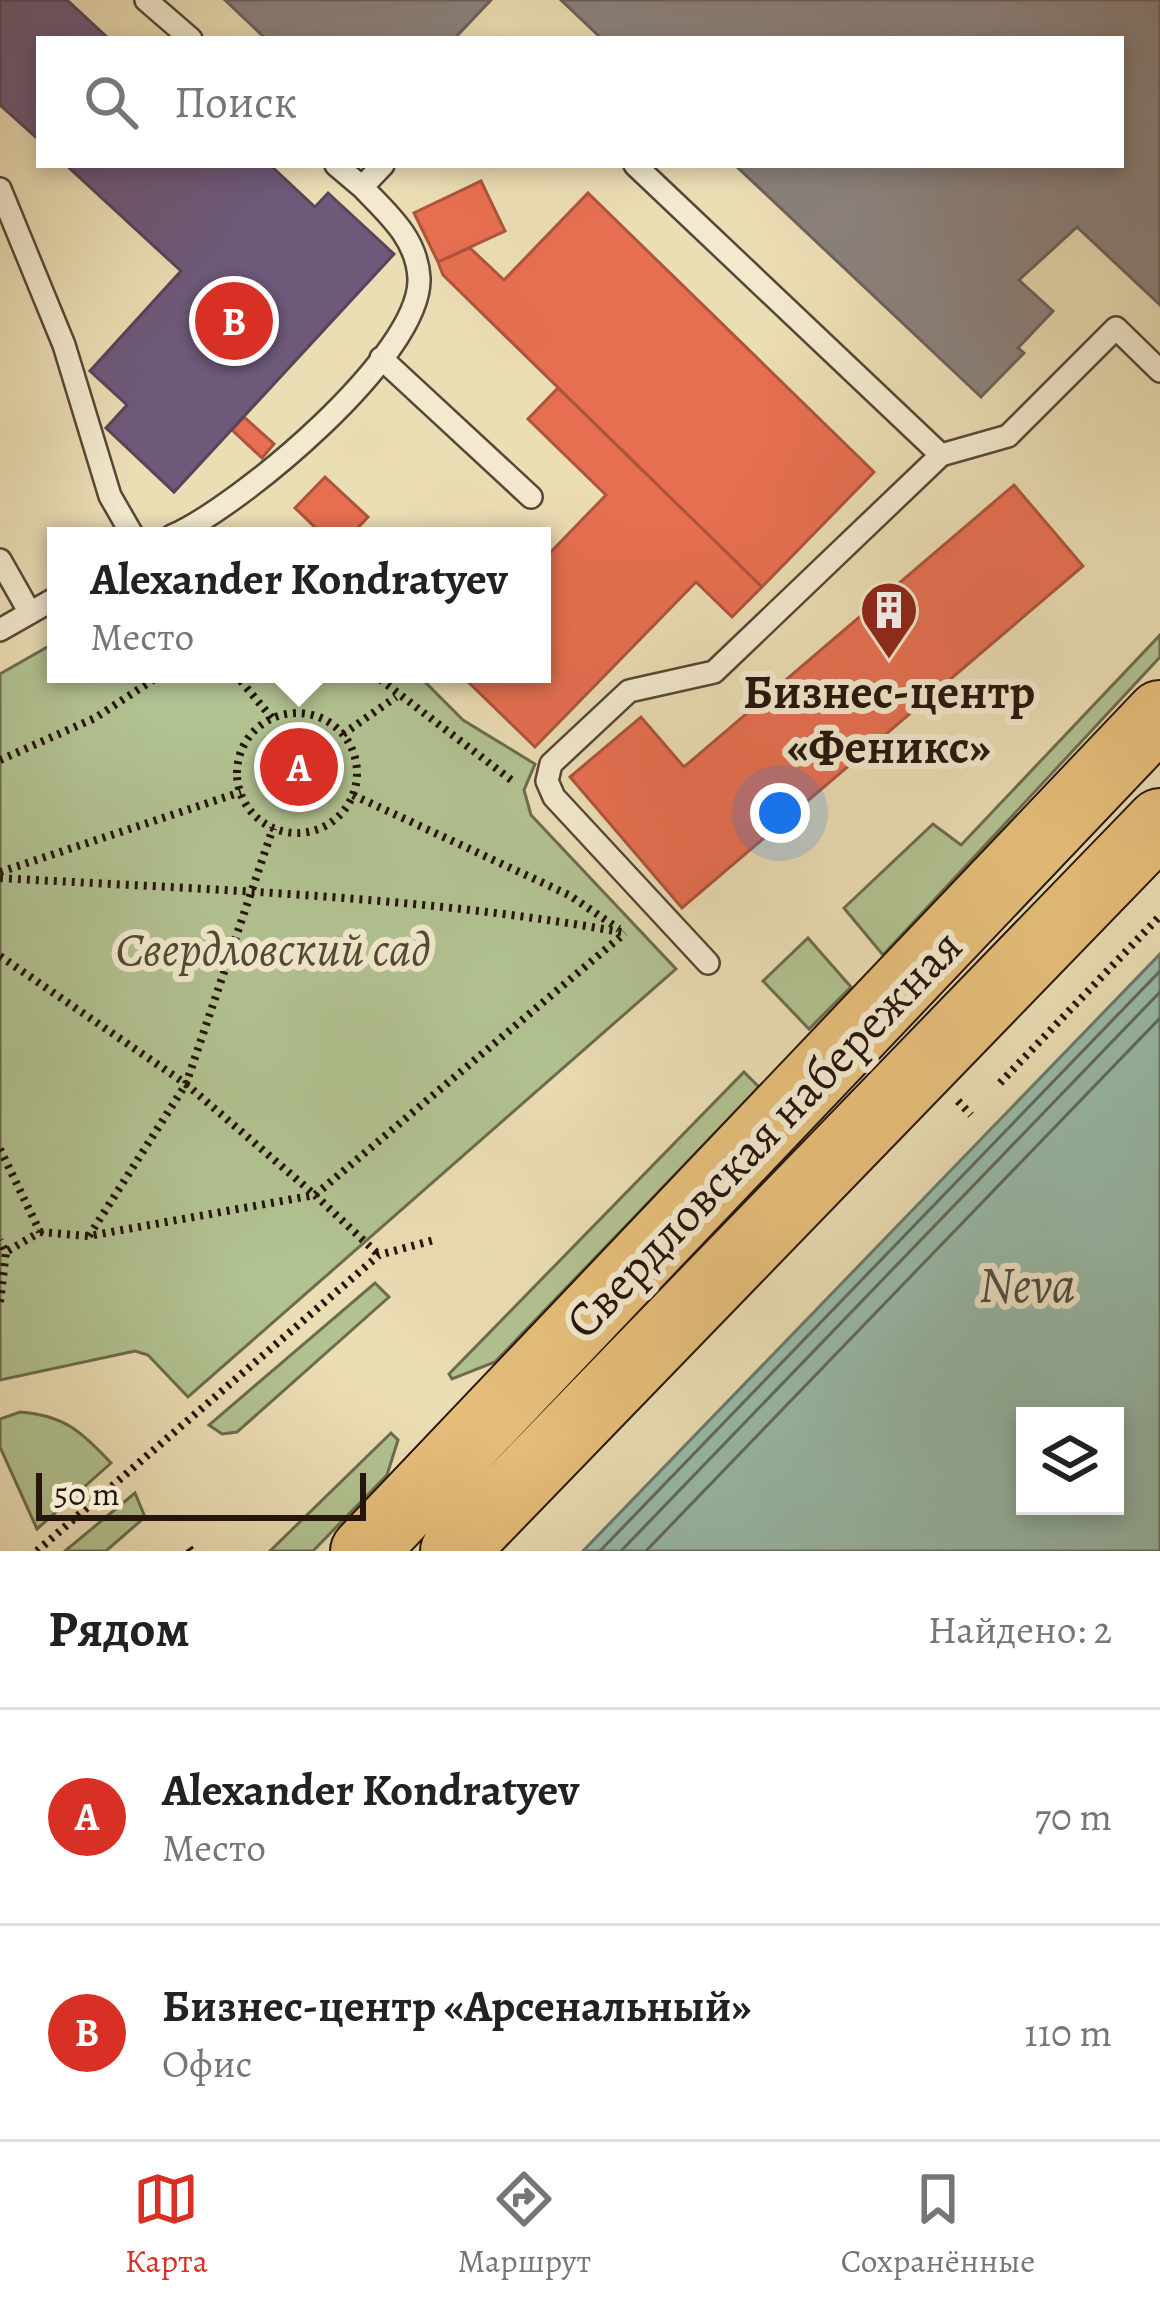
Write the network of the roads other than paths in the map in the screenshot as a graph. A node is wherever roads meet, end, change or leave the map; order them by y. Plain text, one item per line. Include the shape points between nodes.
1 (146, 0) edge
2 (188, 36) edge
3 (340, 168) edge
4 (380, 168) edge
5 (638, 168) edge
6 (362, 187) junction
7 (0, 189) edge
8 (381, 358) junction
9 (1160, 371) edge
10 (941, 455) junction
11 (531, 497) dead end
12 (128, 527) edge
13 (192, 527) edge
14 (0, 560) edge
15 (47, 603) edge
16 (30, 613) junction
17 (0, 630) edge
18 (1160, 714) edge
19 (1160, 822) edge
20 (708, 963) dead end
21 (364, 1551) edge
22 (454, 1551) edge

1 - 2 lane
3 - 6 lane
4 - 6 lane
5 - 10 lane
6 - 8 lane via 406,232 419,278 410,322
7 - 12 lane
8 - 11 lane
8 - 13 lane via 276,471
9 - 10 lane via 1116,328 1008,436
10 - 20 lane via 714,672 629,691 551,764 554,797
14 - 16 lane
15 - 16 lane
16 - 17 lane
18 - 21 main road, Свердловская набережная
19 - 22 main road, Свердловская набережная

